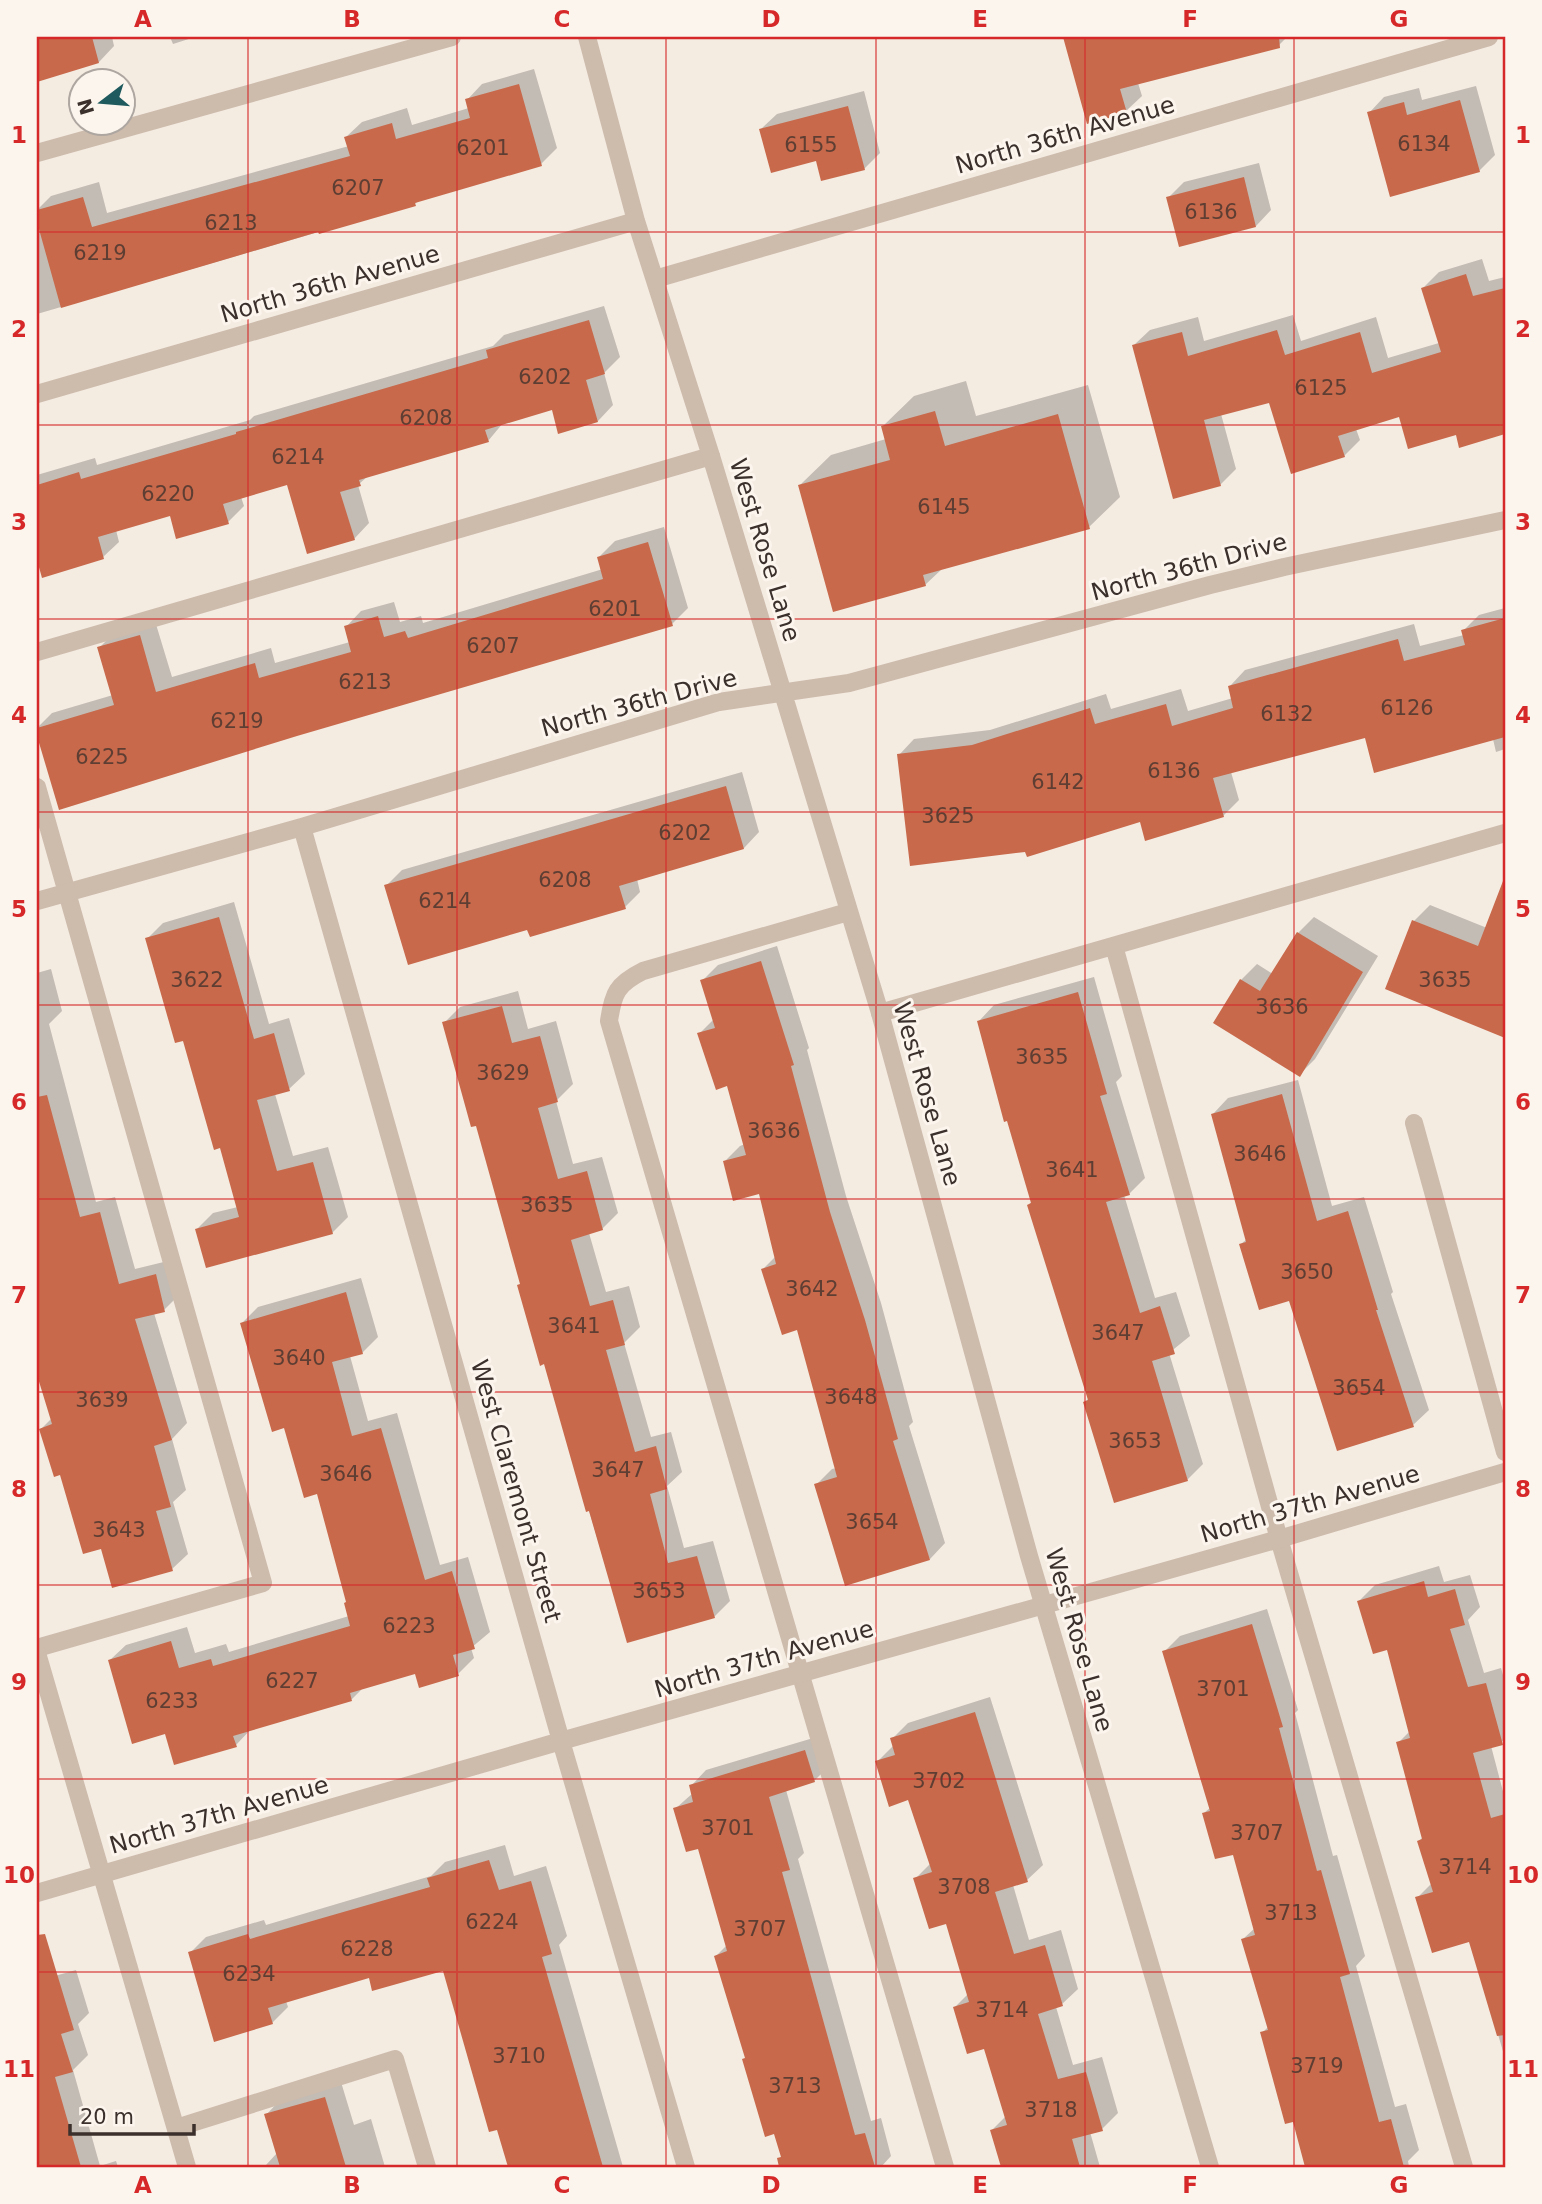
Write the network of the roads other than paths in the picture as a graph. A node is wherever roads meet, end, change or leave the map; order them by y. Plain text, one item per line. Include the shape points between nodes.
1 (452, 37) edge
2 (587, 37) edge
3 (1489, 37) edge
4 (37, 153) edge
5 (636, 221) junction
6 (655, 279) junction
7 (37, 394) edge
8 (711, 456) junction
9 (1505, 520) edge
10 (37, 652) edge
11 (783, 693) junction
12 (37, 787) edge
13 (302, 827) junction
14 (1505, 833) edge
15 (68, 892) junction
16 (37, 901) edge
17 (848, 912) junction
18 (1114, 946) junction
19 (880, 1013) junction
20 (1414, 1123) dead end
21 (1505, 1452) edge
22 (1505, 1472) edge
23 (1279, 1539) junction
24 (1043, 1605) junction
25 (37, 1651) edge
26 (801, 1674) junction
27 (561, 1741) junction
28 (102, 1874) junction
29 (37, 1893) edge
30 (176, 2127) junction
31 (187, 2167) edge
32 (427, 2167) edge
33 (686, 2167) edge
34 (945, 2167) edge
35 (1210, 2167) edge
36 (1464, 2167) edge

1 - 4 street
2 - 5 street, West Rose Lane
3 - 6 street, North 36th Avenue
5 - 6 street, West Rose Lane
5 - 7 street, North 36th Avenue
6 - 8 street, West Rose Lane
8 - 10 street
8 - 11 street, West Rose Lane
9 - 11 street, North 36th Drive via 1284,567 849,683
11 - 13 street, North 36th Drive via 719,702
11 - 17 street, West Rose Lane
12 - 15 street
13 - 15 street, North 36th Drive
13 - 27 street, West Claremont Street
14 - 18 street
15 - 16 street, North 36th Drive
15 - 25 street via 263,1583
17 - 19 street, West Rose Lane
17 - 26 street via 643,971 612,996 609,1021
18 - 19 street
18 - 23 street
19 - 24 street, West Rose Lane
20 - 21 street
22 - 23 street, North 37th Avenue
23 - 24 street, North 37th Avenue
23 - 36 street
24 - 26 street, North 37th Avenue
24 - 35 street, West Rose Lane
25 - 28 street
26 - 27 street, North 37th Avenue
26 - 34 street
27 - 28 street, North 37th Avenue
27 - 33 street, West Claremont Street
28 - 29 street, North 37th Avenue
28 - 30 street
30 - 31 street
30 - 32 street via 394,2059

